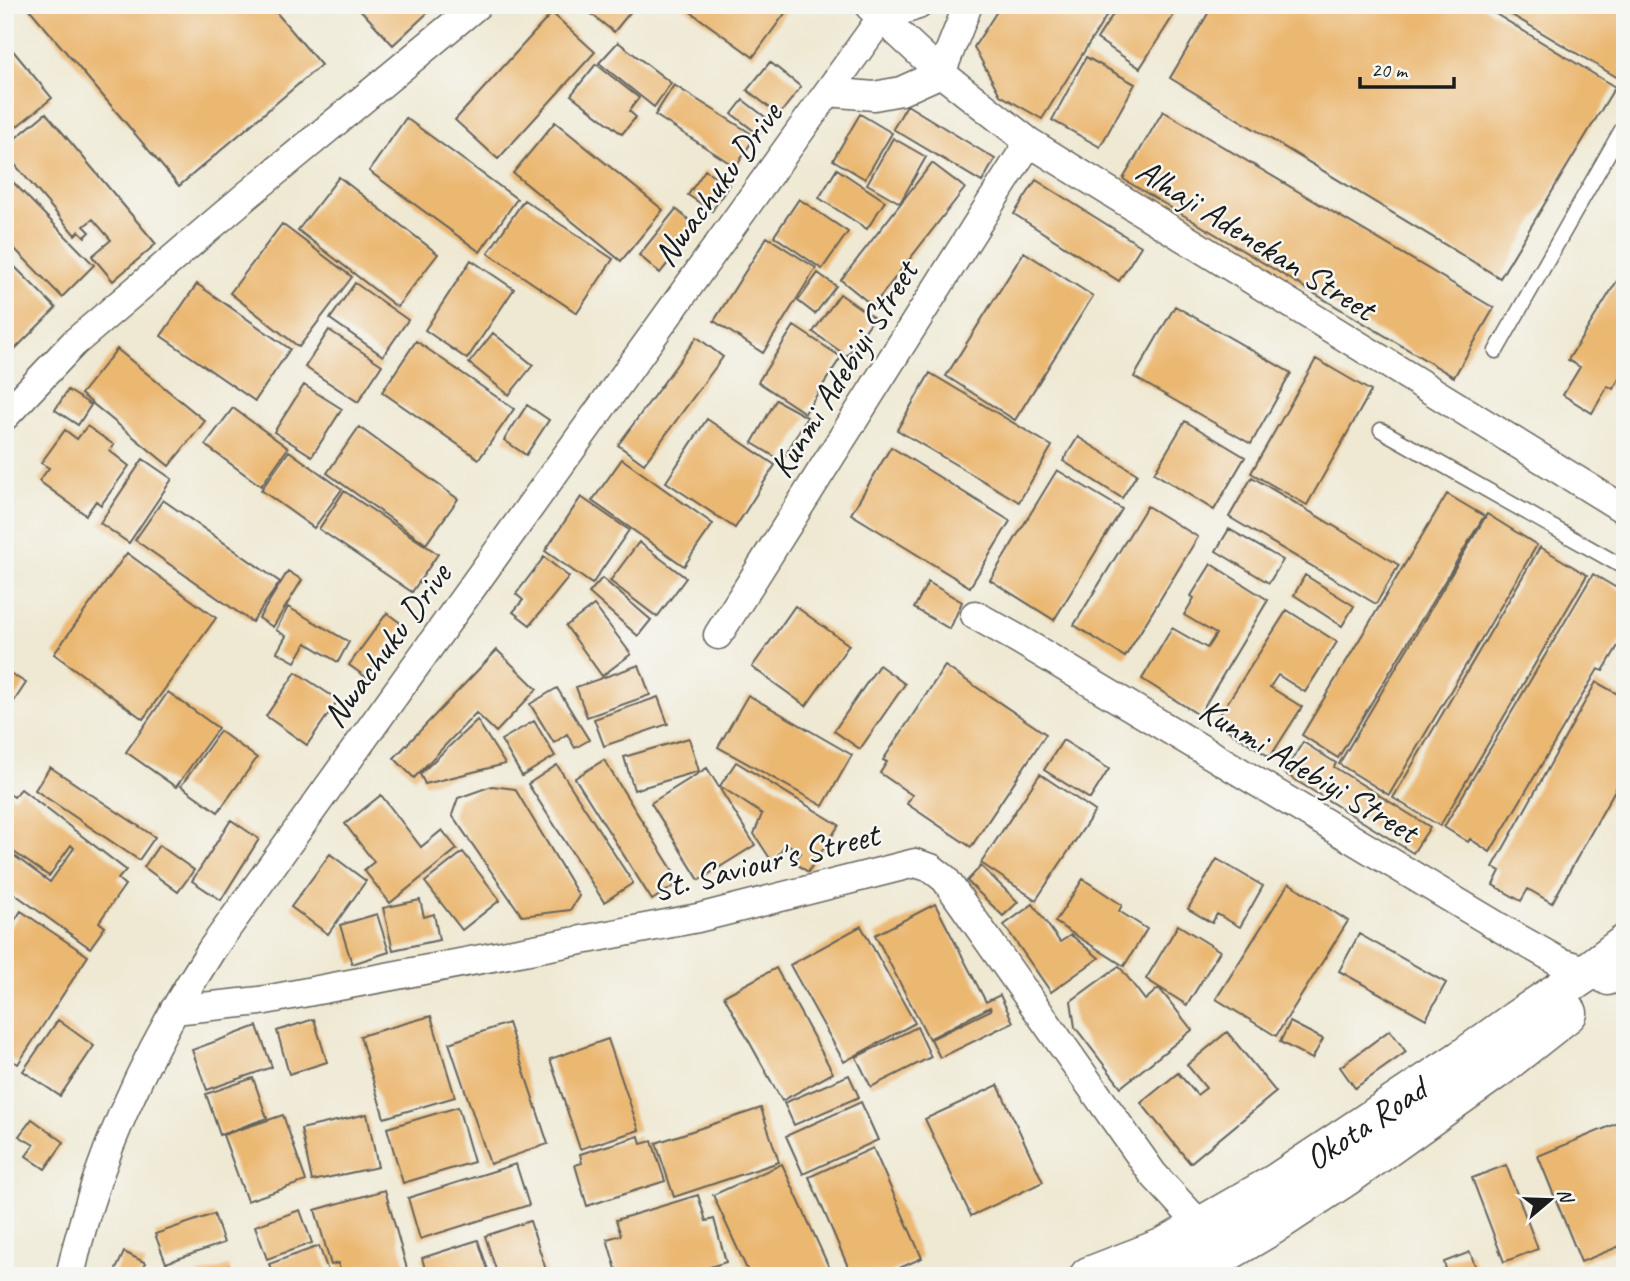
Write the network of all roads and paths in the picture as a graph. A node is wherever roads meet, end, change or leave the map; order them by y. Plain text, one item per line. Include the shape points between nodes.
1 (477, 5) edge
2 (918, 5) edge
3 (968, 5) edge
4 (875, 11) edge
5 (941, 73) junction
6 (828, 92) junction
7 (1625, 124) edge
8 (1030, 142) junction
9 (1496, 351) dead end
10 (5, 416) edge
11 (1381, 430) dead end
12 (1625, 510) edge
13 (1625, 568) edge
14 (975, 615) dead end
15 (719, 635) dead end
16 (1625, 944) edge
17 (1607, 975) edge
18 (174, 1010) junction
19 (1212, 1253) edge
20 (70, 1276) edge
21 (1089, 1276) edge
22 (1175, 1276) edge

1 - 10 street via 74,343
2 - 4 street
3 - 5 street
4 - 5 street, Alhaji Adenekan Street
4 - 6 street, Nwachuku Drive
5 - 6 street, Nwachuku Drive via 901,91 874,96
5 - 8 street, Alhaji Adenekan Street
6 - 18 street, Nwachuku Drive via 212,949
7 - 9 lane
8 - 12 street, Alhaji Adenekan Street
8 - 15 street, Kunmi Adebiyi Street
11 - 13 lane
14 - 17 street, Kunmi Adebiyi Street via 1514,936 1560,962
16 - 17 main road, Okota Road
17 - 19 main road, Okota Road via 1500,1066 1350,1174 1273,1225
18 - 19 street, St. Saviour's Street via 260,1002 698,918 915,863 945,879
18 - 20 street, Nwachuku Drive via 106,1152
19 - 21 main road, Okota Road via 1164,1247
19 - 22 main road, Okota Road

